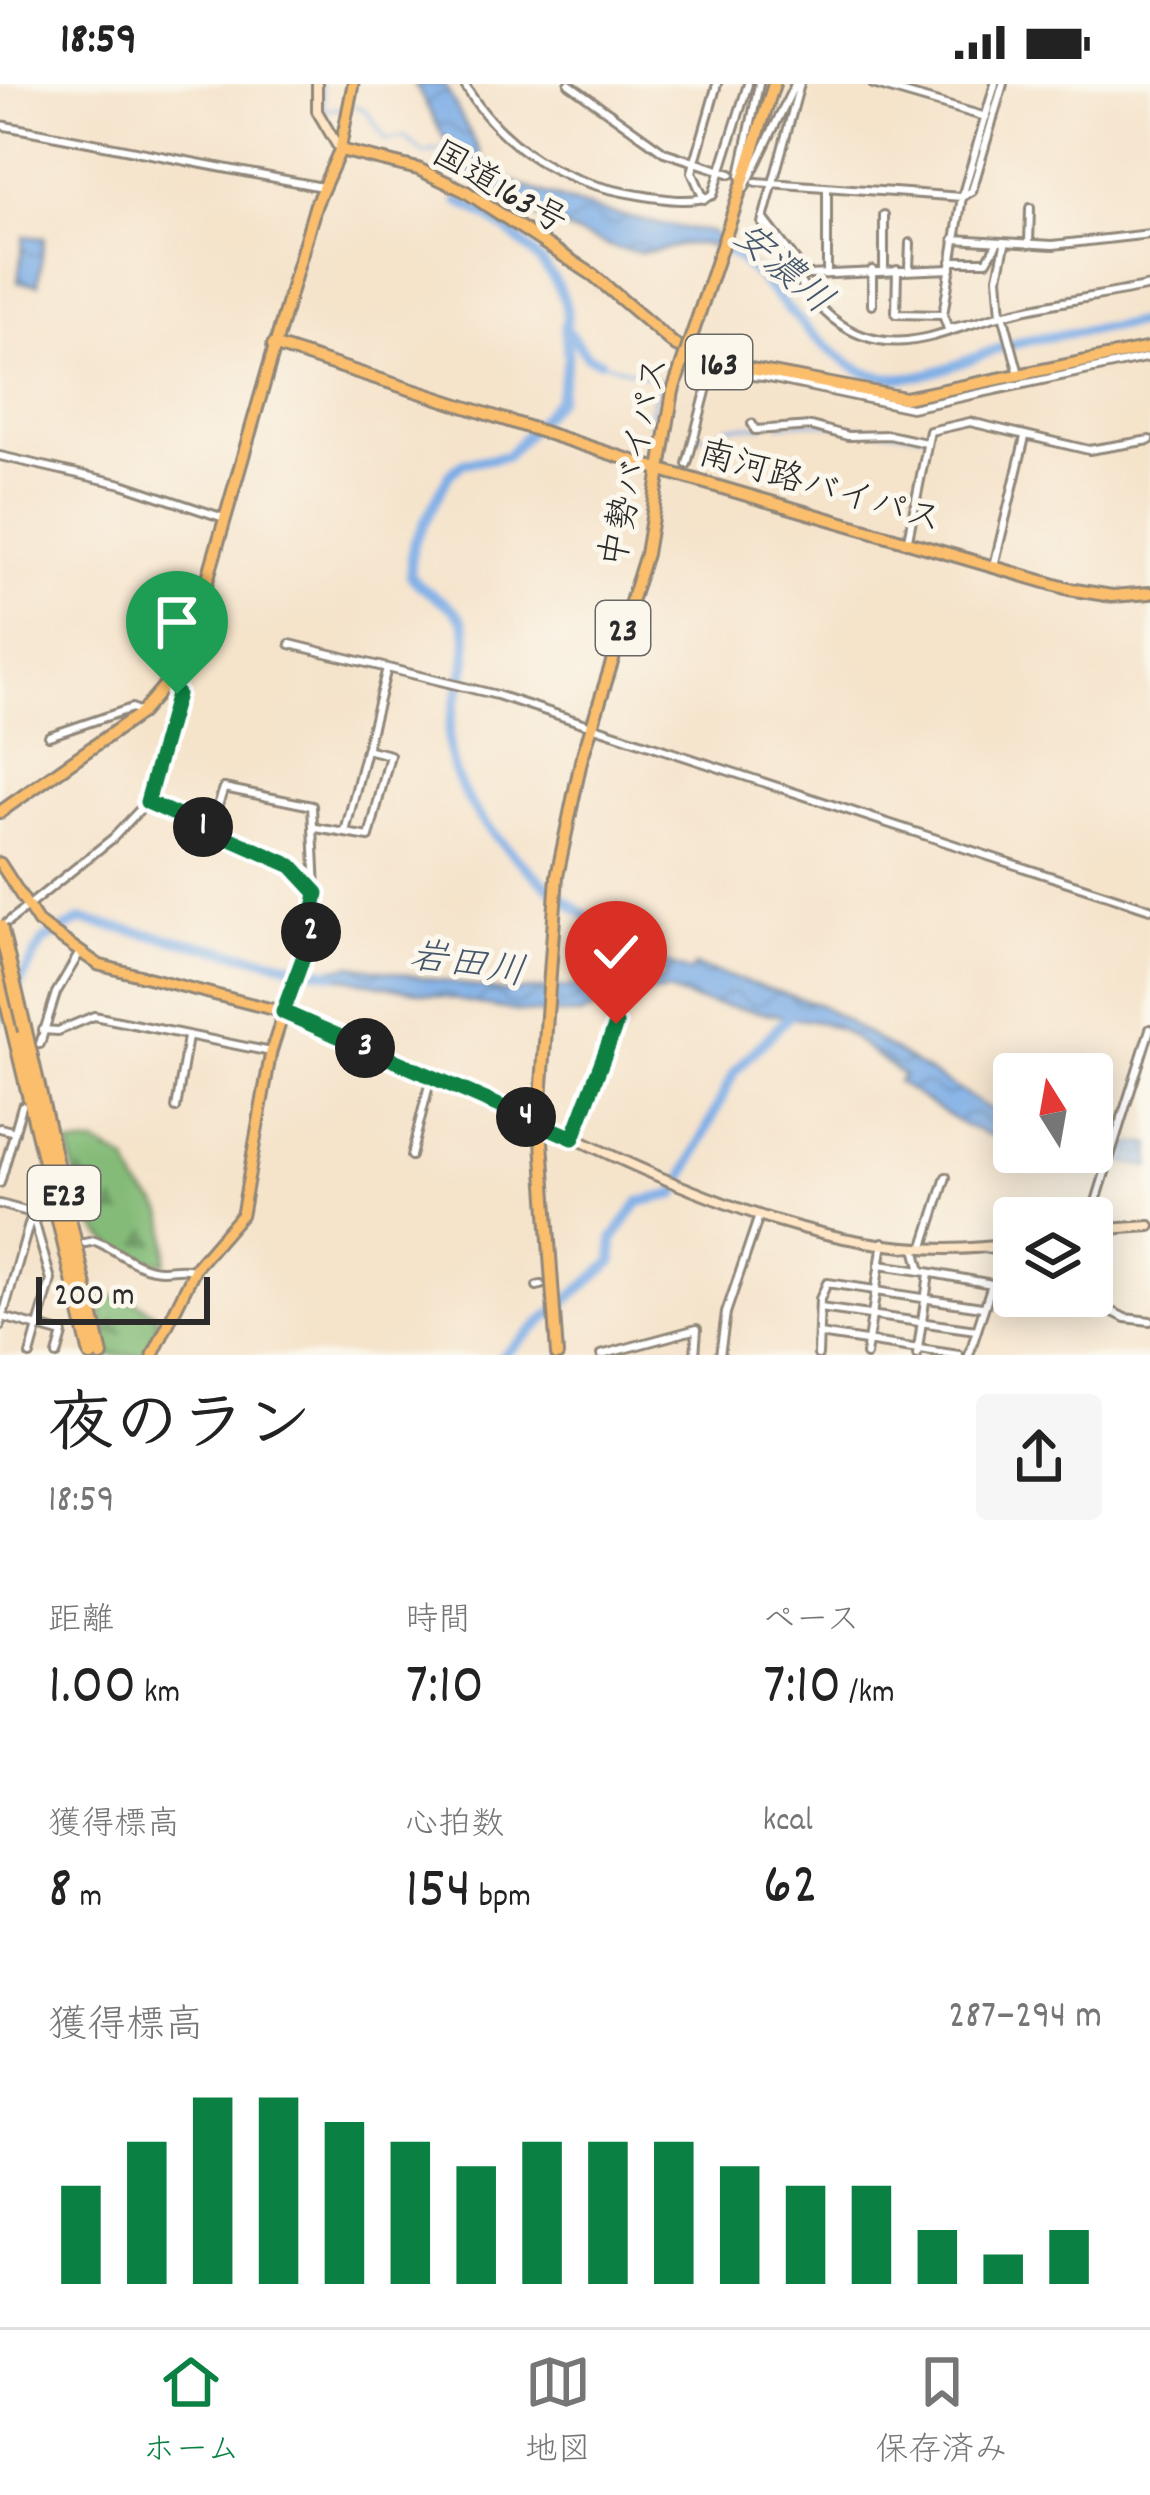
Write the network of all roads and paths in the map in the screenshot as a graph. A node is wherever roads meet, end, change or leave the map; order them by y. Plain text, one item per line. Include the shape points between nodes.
1 (317, 84) edge
2 (353, 84) edge
3 (464, 84) edge
4 (569, 84) edge
5 (717, 84) edge
6 (748, 84) edge
7 (759, 84) edge
8 (774, 84) edge
9 (797, 84) edge
10 (873, 84) edge
11 (999, 84) edge
12 (986, 117) junction
13 (0, 125) edge
14 (340, 150) junction
15 (694, 162) junction
16 (727, 172) junction
17 (756, 182) dead end
18 (770, 186) junction
19 (322, 187) junction
20 (827, 190) junction
21 (962, 196) junction
22 (704, 199) junction
23 (736, 202) junction
24 (1030, 208) dead end
25 (884, 215) dead end
26 (763, 218) junction
27 (1150, 234) edge
28 (954, 239) junction
29 (910, 244) dead end
30 (1001, 244) junction
31 (1029, 244) junction
32 (951, 265) junction
33 (909, 268) junction
34 (884, 269) junction
35 (898, 269) junction
36 (827, 270) junction
37 (872, 270) junction
38 (1150, 286) edge
39 (872, 305) dead end
40 (943, 315) junction
41 (1003, 315) junction
42 (991, 318) junction
43 (274, 345) junction
44 (1150, 348) edge
45 (1150, 357) edge
46 (714, 367) junction
47 (1018, 372) junction
48 (752, 427) dead end
49 (1025, 437) junction
50 (1150, 440) edge
51 (926, 443) junction
52 (0, 456) edge
53 (687, 464) dead end
54 (661, 470) junction
55 (224, 518) junction
56 (908, 539) junction
57 (994, 566) junction
58 (1150, 593) edge
59 (290, 644) dead end
60 (387, 668) junction
61 (171, 684) junction
62 (141, 713) junction
63 (591, 728) junction
64 (49, 736) dead end
65 (366, 749) junction
66 (147, 802) junction
67 (0, 812) edge
68 (315, 828) junction
69 (209, 830) junction
70 (345, 832) junction
71 (0, 863) edge
72 (316, 890) junction
73 (27, 908) junction
74 (1150, 908) edge
75 (639, 925) dead end
76 (0, 927) edge
77 (74, 951) junction
78 (0, 973) edge
79 (283, 1012) junction
80 (1150, 1029) edge
81 (44, 1030) junction
82 (20, 1032) junction
83 (188, 1036) junction
84 (40, 1043) dead end
85 (271, 1052) junction
86 (431, 1077) junction
87 (22, 1106) dead end
88 (176, 1108) dead end
89 (542, 1124) junction
90 (0, 1128) edge
91 (15, 1132) junction
92 (573, 1138) junction
93 (410, 1156) dead end
94 (946, 1178) dead end
95 (0, 1183) edge
96 (1097, 1197) edge
97 (0, 1204) edge
98 (32, 1213) junction
99 (759, 1216) junction
100 (1150, 1226) edge
101 (1113, 1229) edge
102 (883, 1242) junction
103 (86, 1243) dead end
104 (993, 1246) edge
105 (984, 1248) junction
106 (919, 1249) junction
107 (993, 1250) edge
108 (879, 1265) junction
109 (194, 1270) junction
110 (925, 1273) junction
111 (875, 1291) junction
112 (926, 1299) junction
113 (982, 1307) junction
114 (820, 1308) junction
115 (1113, 1312) edge
116 (872, 1315) junction
117 (1, 1319) edge
118 (1150, 1321) edge
119 (922, 1322) junction
120 (38, 1327) junction
121 (976, 1330) junction
122 (819, 1334) junction
123 (868, 1341) junction
124 (556, 1348) edge
125 (917, 1352) edge
126 (30, 1355) edge
127 (56, 1355) edge
128 (91, 1355) edge
129 (101, 1355) edge
130 (153, 1355) edge
131 (602, 1355) edge
132 (695, 1355) edge
133 (720, 1355) edge
134 (818, 1355) edge
135 (866, 1355) edge
136 (959, 1355) edge
137 (969, 1355) edge

1 - 14 main road via 317,111
2 - 14 main road
3 - 22 street via 502,134 556,173 614,191
4 - 15 street via 664,152
5 - 15 street
6 - 16 street
7 - 23 street
8 - 23 highway, 中勢バイパス / 23
9 - 18 street
9 - 23 street
10 - 12 street
11 - 12 street
11 - 21 street via 972,191
12 - 21 street
13 - 19 street
14 - 19 highway
14 - 46 highway, 国道163号 / 163 via 418,169 465,191
15 - 16 street
15 - 22 street via 692,179
16 - 22 street
17 - 18 street
18 - 20 street
18 - 26 street
19 - 43 highway
20 - 21 street
20 - 36 street
21 - 28 street
23 - 54 highway, 中勢バイパス / 23, bridge via 673,391
24 - 31 street
25 - 34 street
26 - 36 street via 800,272
26 - 42 street via 790,274 848,328 913,341
27 - 31 street
28 - 30 street
28 - 32 street
29 - 33 street
30 - 31 street
30 - 32 street via 987,261
30 - 41 street
32 - 33 street
32 - 40 street
33 - 35 street
34 - 35 street
34 - 37 street
35 - 40 street via 896,314
36 - 37 street
37 - 39 street
38 - 41 street
40 - 42 street via 948,329
41 - 42 street
41 - 47 street
43 - 54 highway, 南河路バイパス
43 - 55 highway
44 - 47 highway, 国道163号 / 163
45 - 46 street via 911,407
46 - 47 highway, 国道163号 / 163 via 895,398
46 - 53 street
48 - 51 street via 811,426
49 - 50 street via 1090,450
49 - 51 street via 964,422 930,431
49 - 57 street
51 - 56 street
52 - 55 street
54 - 56 highway, 南河路バイパス
54 - 63 highway, 中勢バイパス / 23 via 646,554
55 - 61 highway via 192,645
56 - 57 highway, 南河路バイパス
57 - 58 highway, 南河路バイパス via 1088,592
59 - 60 street
60 - 63 street
60 - 65 street
61 - 62 highway
61 - 66 main road via 177,699
62 - 64 street via 132,708
62 - 67 highway
63 - 74 street
63 - 89 highway, 中勢バイパス / 23 via 559,862
65 - 70 street
65 - 70 street via 390,755 369,837
66 - 69 main road
66 - 73 street
68 - 69 street via 304,801 224,788
68 - 70 street
68 - 72 street
69 - 72 main road via 299,870
71 - 73 main road
72 - 79 main road via 317,910
73 - 76 street
73 - 77 main road
75 - 92 street via 620,978 611,1046
76 - 82 highway, E23, bridge
77 - 79 main road via 125,974
77 - 81 street
78 - 82 highway, E23
79 - 85 main road
79 - 86 main road
80 - 96 street
81 - 83 street via 94,1016
81 - 84 street
82 - 128 highway, E23
82 - 129 highway, E23
83 - 85 street
83 - 88 street
85 - 109 main road via 242,1214
86 - 89 main road
86 - 93 street
87 - 91 street
89 - 92 main road
89 - 124 highway, 中勢バイパス / 23 via 542,1288
90 - 91 street
91 - 95 street
92 - 99 main road
94 - 106 street
97 - 98 street
98 - 117 street
98 - 120 street via 51,1280
99 - 102 main road
99 - 133 street
100 - 101 main road
102 - 106 main road
102 - 108 street
103 - 109 street via 163,1270
104 - 105 main road
105 - 106 main road
105 - 107 street
106 - 110 street
108 - 110 street
108 - 111 street
109 - 130 main road
110 - 112 street
110 - 113 street via 992,1284
111 - 112 street
111 - 114 street via 827,1283
111 - 116 street
112 - 113 street
112 - 119 street
113 - 121 street
114 - 116 street
114 - 122 street
115 - 118 street
116 - 119 street
116 - 123 street
117 - 120 street
119 - 121 street
119 - 125 street
120 - 126 street
120 - 127 street via 63,1334
121 - 137 street
122 - 123 street
122 - 134 street
123 - 125 street
123 - 135 street
125 - 136 street
131 - 132 street via 697,1329

